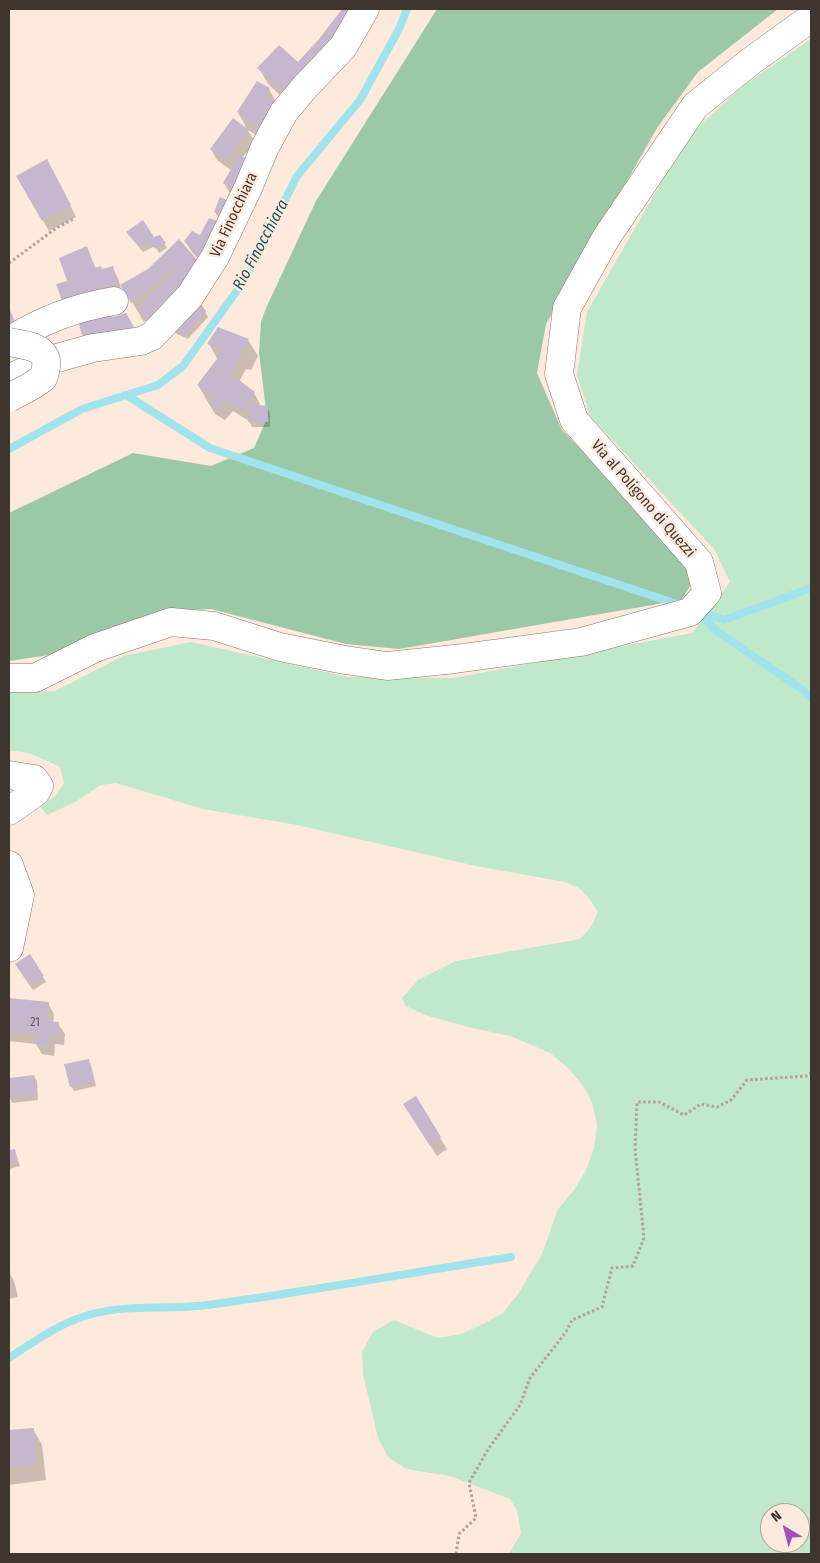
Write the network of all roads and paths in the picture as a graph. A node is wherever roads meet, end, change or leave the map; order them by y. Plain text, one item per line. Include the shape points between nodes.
1 (365, 9) edge
2 (811, 18) edge
3 (75, 218) dead end
4 (9, 262) edge
5 (114, 301) dead end
6 (9, 341) edge
7 (9, 379) edge
8 (9, 398) edge
9 (9, 678) edge
10 (9, 775) edge
11 (9, 811) edge
12 (9, 865) edge
13 (9, 948) edge
14 (811, 1073) edge
15 (456, 1554) edge

1 - 7 street, Via Finocchiara via 343,47 284,112 215,257 190,296 152,336 46,362
2 - 9 street, Via al Poligono di Quezzi via 695,106 606,238 567,308 559,374 574,420 699,562 707,593 690,612 581,642 388,666 280,647 214,626 171,622 95,648 35,678
3 - 4 path
5 - 6 street via 74,311 22,332
6 - 8 street, bridge via 33,346 44,356 47,364 43,378
10 - 11 street via 34,779 39,786 36,792
12 - 13 street via 20,895
14 - 15 path via 746,1080 731,1100 717,1107 701,1104 684,1114 659,1102 638,1102 635,1148 644,1238 633,1266 612,1268 602,1307 572,1320 530,1378 520,1405 486,1451 469,1483 476,1518 459,1534

